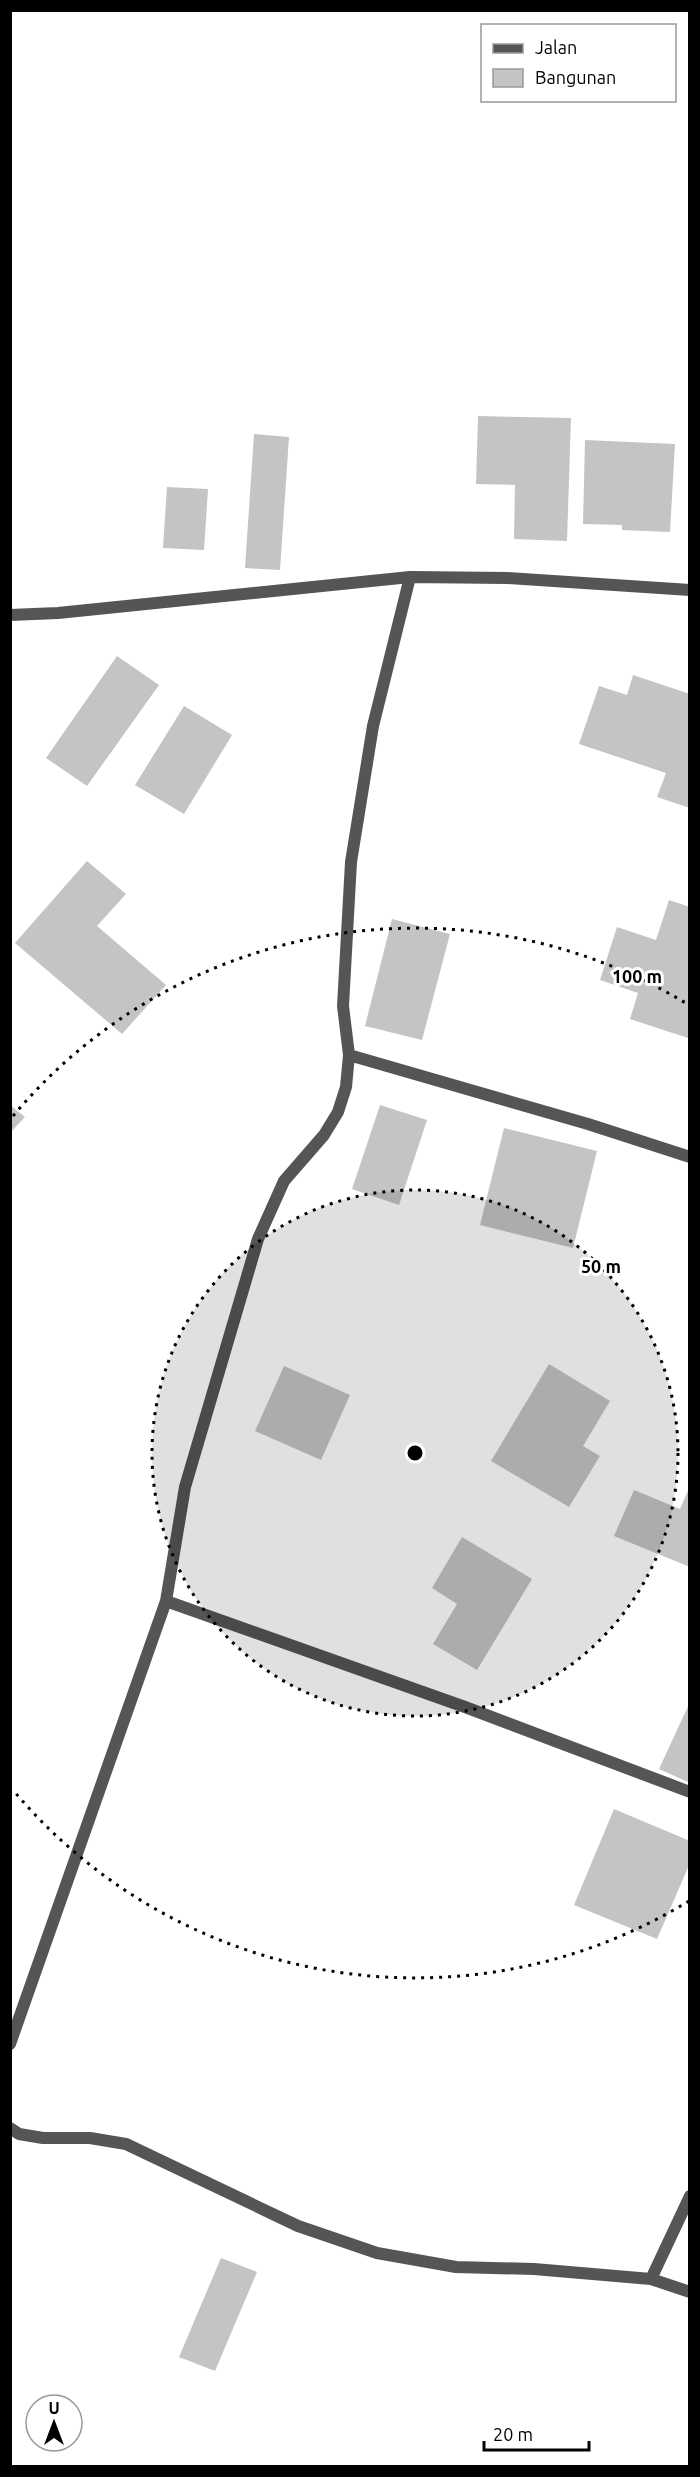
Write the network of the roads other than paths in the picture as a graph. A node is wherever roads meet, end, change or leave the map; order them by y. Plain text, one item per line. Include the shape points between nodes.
1 (410, 577) junction
2 (690, 590) edge
3 (10, 615) edge
4 (349, 1055) junction
5 (690, 1157) edge
6 (165, 1601) junction
7 (690, 1792) edge
8 (10, 2044) edge
9 (10, 2128) edge
10 (690, 2196) edge
11 (651, 2279) junction
12 (690, 2292) edge

1 - 2 street via 507,578
1 - 3 street
1 - 4 street via 373,726 351,862 343,1006
4 - 5 street
4 - 6 street via 346,1087 338,1112 324,1135 284,1181 258,1239 185,1488
6 - 7 street
6 - 8 street
9 - 11 street via 19,2134 43,2138 90,2138 126,2144 298,2226 377,2253 456,2267
10 - 11 street
11 - 12 street

